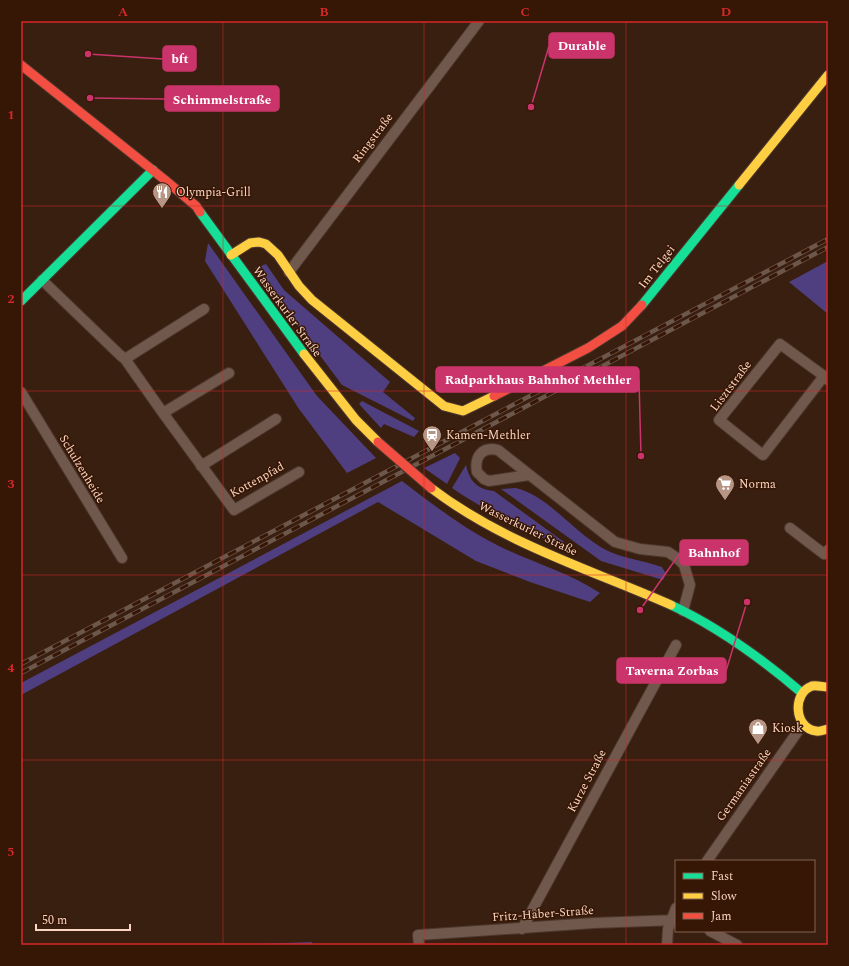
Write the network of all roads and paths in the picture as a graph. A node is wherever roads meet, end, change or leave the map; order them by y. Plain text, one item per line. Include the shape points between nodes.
1 (479, 21) edge
2 (21, 65) edge
3 (828, 75) edge
4 (153, 170) junction
5 (231, 255) junction
6 (288, 272) junction
7 (42, 280) junction
8 (21, 301) edge
9 (204, 309) dead end
10 (125, 359) junction
11 (229, 373) dead end
12 (826, 378) edge
13 (21, 392) edge
14 (455, 411) joint
15 (163, 414) junction
16 (276, 418) dead end
17 (202, 466) junction
18 (299, 472) dead end
19 (529, 475) junction
20 (790, 528) dead end
21 (828, 550) edge
22 (122, 558) dead end
23 (683, 611) junction
24 (676, 645) dead end
25 (828, 687) edge
26 (802, 693) junction
27 (803, 724) junction
28 (828, 729) edge
29 (708, 860) edge
30 (673, 920) edge
31 (522, 929) junction
32 (712, 932) edge
33 (419, 940) edge
34 (667, 945) edge
35 (737, 945) edge

1 - 6 street, Ringstraße
2 - 4 main road, Wasserkurler Straße
3 - 14 main road, Im Telgei via 643,304 622,326 588,348 470,408
4 - 5 main road, Wasserkurler Straße via 196,206
4 - 7 main road
5 - 6 main road, Wasserkurler Straße via 249,243 259,242 269,245 276,251
5 - 23 main road, Wasserkurler Straße, bridge via 315,370 356,420 431,488 485,524
6 - 14 main road, Wasserkurler Straße via 312,300 434,399
7 - 8 main road
7 - 10 street, Kottenpfad
9 - 10 street
10 - 15 street, Kottenpfad
11 - 15 street
12 - 12 street, Lisztstraße via 780,344 719,420 763,455
13 - 22 street, Schulzenheide
15 - 17 street, Kottenpfad
16 - 17 street
17 - 18 street, Kottenpfad via 234,510
19 - 19 street via 489,481 477,472 477,459 483,451 498,450
19 - 23 street via 615,542 668,552 677,558 684,565 690,585
20 - 21 street via 824,554
23 - 26 main road, Wasserkurler Straße via 735,641
24 - 31 street, Kurze Straße
25 - 26 main road via 814,686
26 - 27 main road via 797,712
27 - 28 main road via 817,731
27 - 29 street, Germaniastraße
30 - 31 street, Fritz-Haber-Straße
30 - 34 street
31 - 33 street, Fritz-Haber-Straße
32 - 35 street

